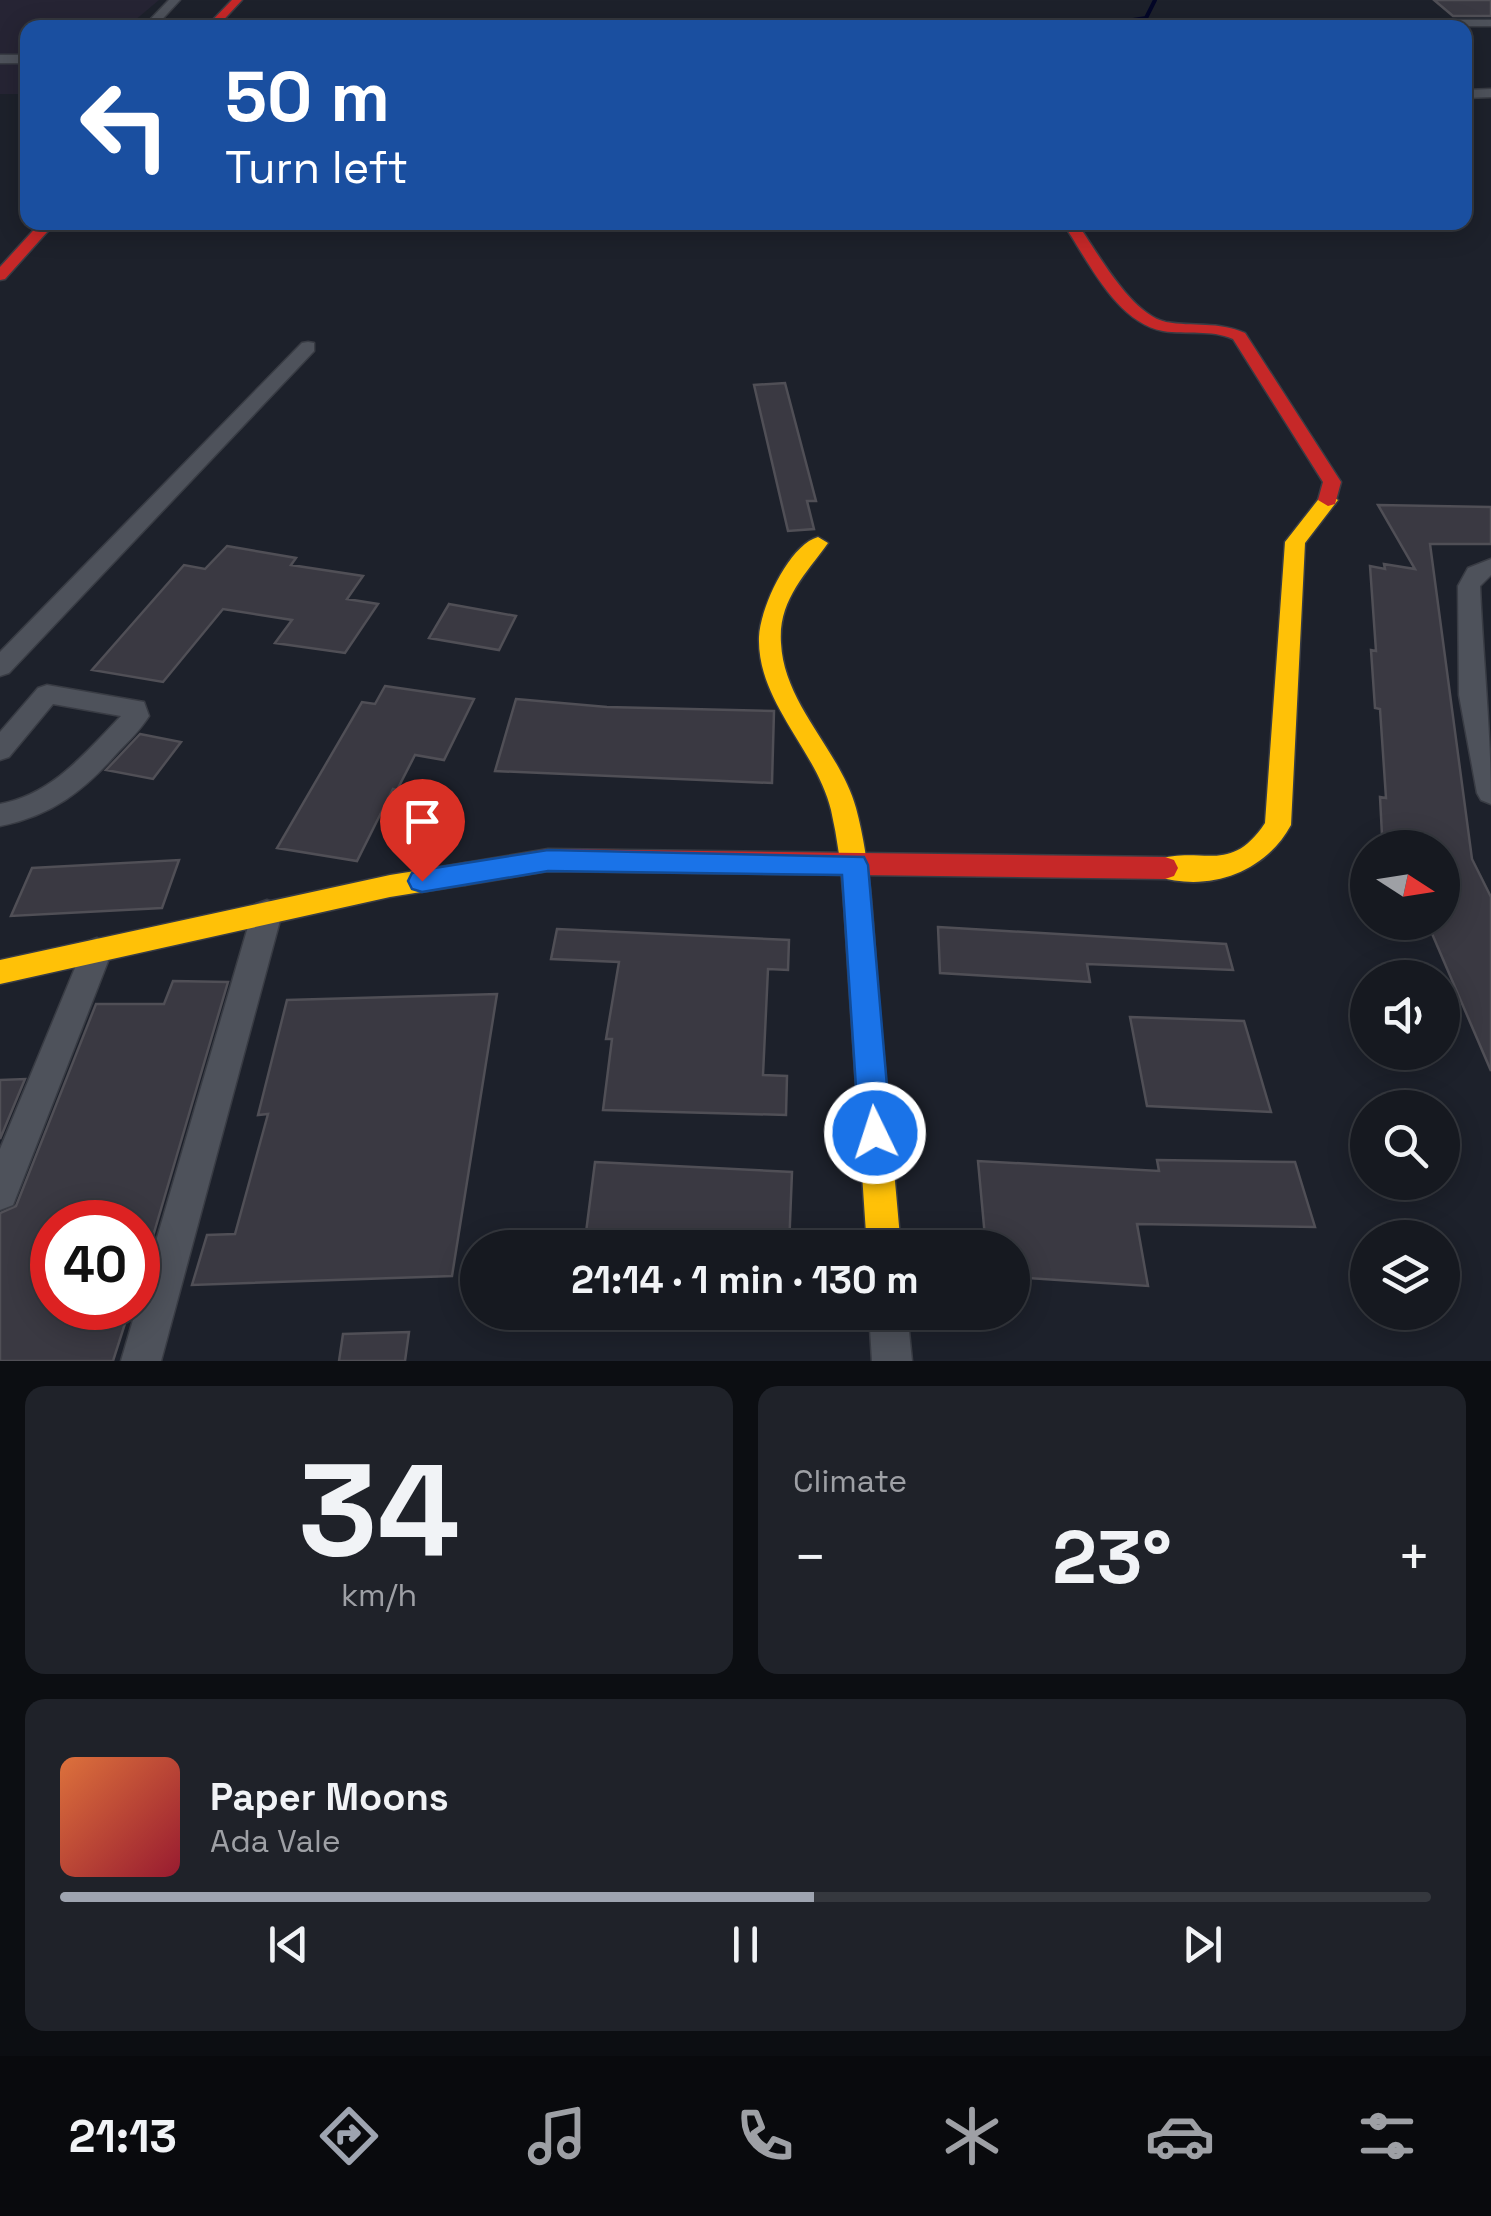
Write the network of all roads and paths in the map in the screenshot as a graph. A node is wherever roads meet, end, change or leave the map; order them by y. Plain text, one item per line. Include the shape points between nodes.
1 (175, 0) edge
2 (236, 0) edge
3 (254, 0) edge
4 (155, 20) edge
5 (217, 20) edge
6 (236, 20) edge
7 (20, 225) edge
8 (42, 230) edge
9 (1075, 230) edge
10 (0, 246) edge
11 (0, 276) edge
12 (308, 348) dead end
13 (818, 543) dead end
14 (1491, 566) edge
15 (0, 666) edge
16 (0, 750) edge
17 (1491, 793) edge
18 (0, 815) edge
19 (855, 865) junction
20 (267, 913) junction
21 (96, 950) junction
22 (0, 972) edge
23 (0, 1192) edge
24 (883, 1230) edge
25 (889, 1330) edge
26 (141, 1361) edge
27 (892, 1361) edge

1 - 4 street
2 - 5 street
3 - 6 street
7 - 10 street
8 - 11 street
9 - 19 street via 1147,324 1224,328 1240,336 1332,482 1323,512 1295,542 1278,825 1264,850 1243,865 1212,869
12 - 15 street
13 - 19 street via 788,574 774,607 770,650 780,681 826,758
14 - 17 street via 1469,586 1472,695
16 - 18 street via 47,694 135,708 136,716 62,794
19 - 20 street via 548,860
19 - 24 street
20 - 21 street
20 - 26 street
21 - 22 street
21 - 23 street
25 - 27 street

